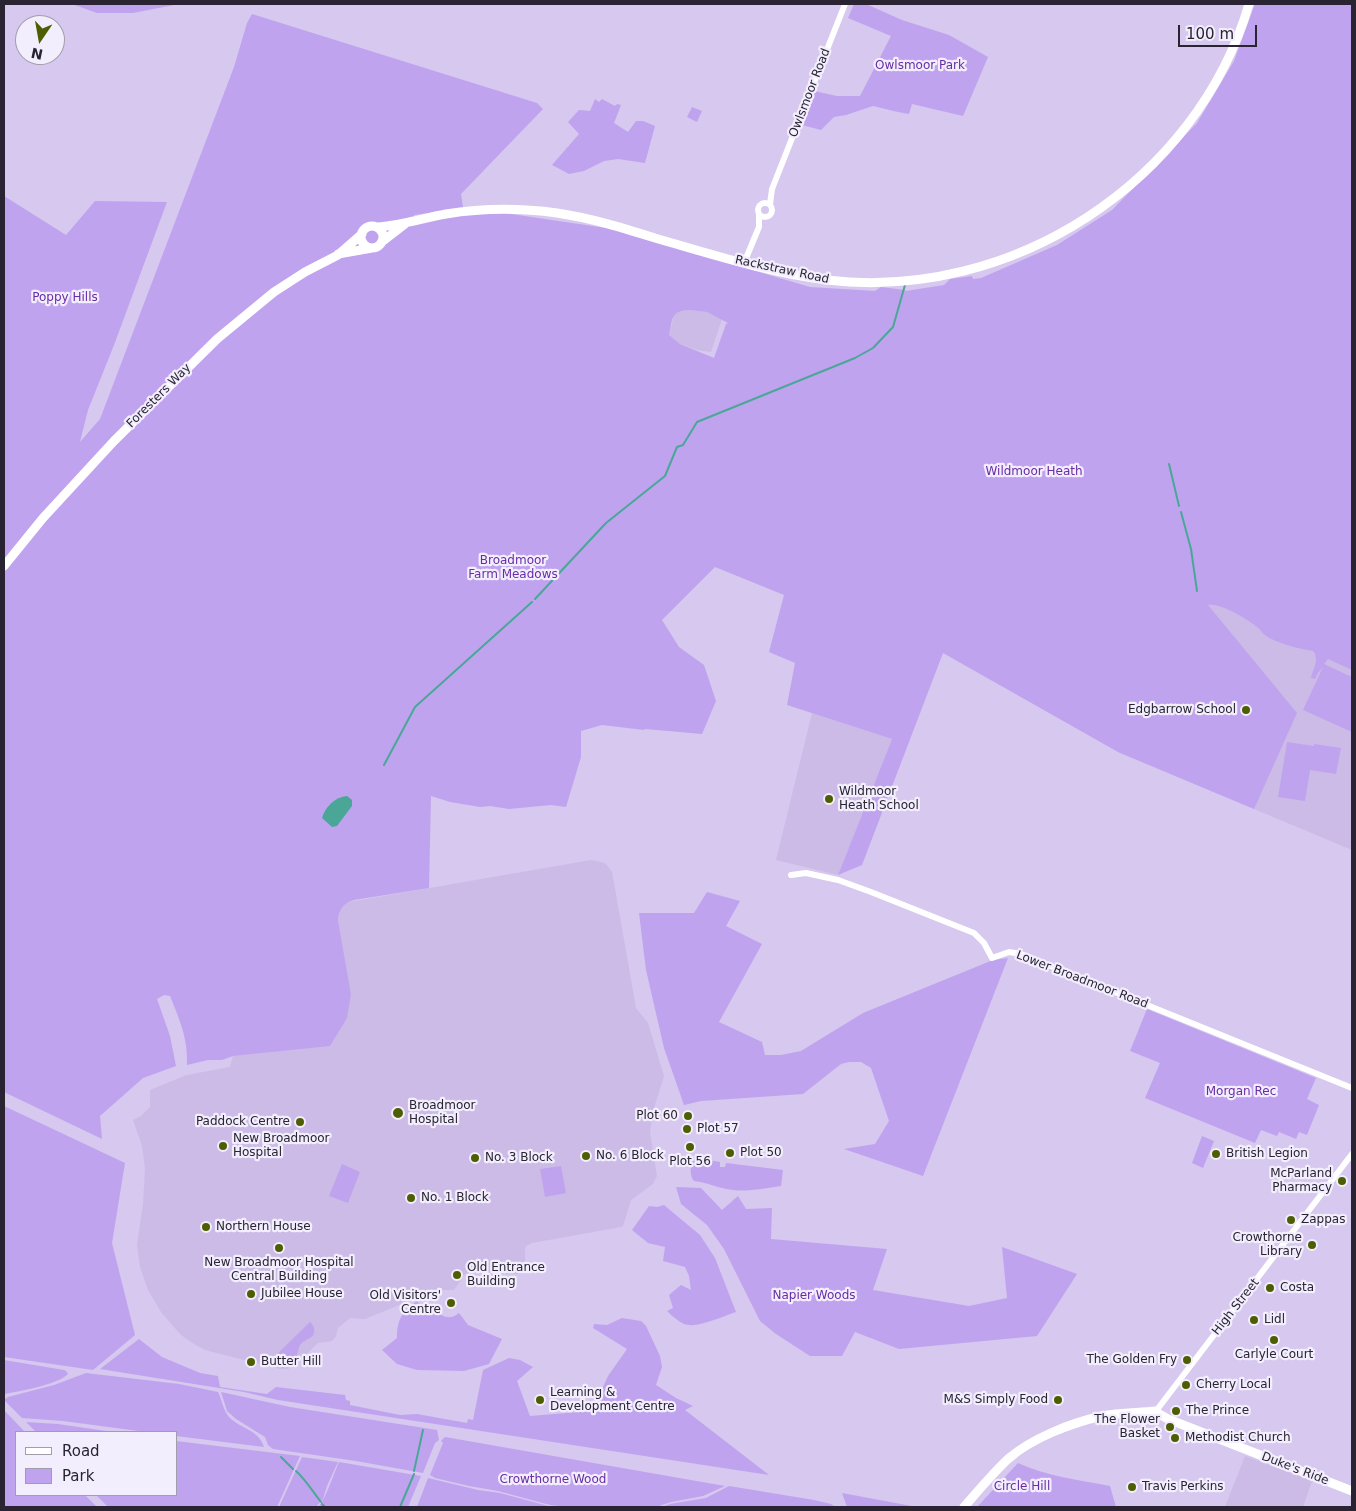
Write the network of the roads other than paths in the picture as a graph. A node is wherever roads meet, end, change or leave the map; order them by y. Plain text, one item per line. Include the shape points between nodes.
1 (845, 4) edge
2 (1249, 4) edge
3 (775, 182) junction
4 (761, 203) junction
5 (770, 204) junction
6 (759, 214) junction
7 (769, 216) junction
8 (407, 222) junction
9 (377, 227) junction
10 (759, 227) junction
11 (362, 234) junction
12 (383, 241) junction
13 (372, 248) junction
14 (338, 254) junction
15 (744, 263) junction
16 (4, 566) edge
17 (791, 875) dead end
18 (1352, 1088) edge
19 (1352, 1154) edge
20 (1156, 1411) junction
21 (1352, 1491) edge
22 (964, 1507) edge

1 - 3 street, Owlsmoor Road
2 - 15 main road, Rackstraw Road via 1209,94 1180,135 1124,191 1047,241 985,266 902,281 826,280
3 - 4 street, Owlsmoor Road
3 - 5 street, Owlsmoor Road
4 - 5 street
4 - 6 street
5 - 7 street
6 - 7 street
6 - 10 street
7 - 10 street
8 - 9 main road, Rackstraw Road
8 - 12 main road, Rackstraw Road
8 - 15 main road, Rackstraw Road via 492,209 557,213
9 - 11 main road via 368,227
9 - 12 main road via 382,232
10 - 15 street
11 - 13 main road via 364,245
11 - 14 main road, Foresters Way
12 - 13 main road
13 - 14 main road, Foresters Way
14 - 16 main road, Foresters Way via 274,292 217,339 114,441 49,511
17 - 18 street, Lower Broadmoor Road via 806,873 871,892 974,933 992,958 1009,952 1021,954
19 - 20 street, High Street
20 - 21 main road, Duke's Ride via 1168,1419
20 - 22 main road via 1102,1416 1046,1436 1008,1460

